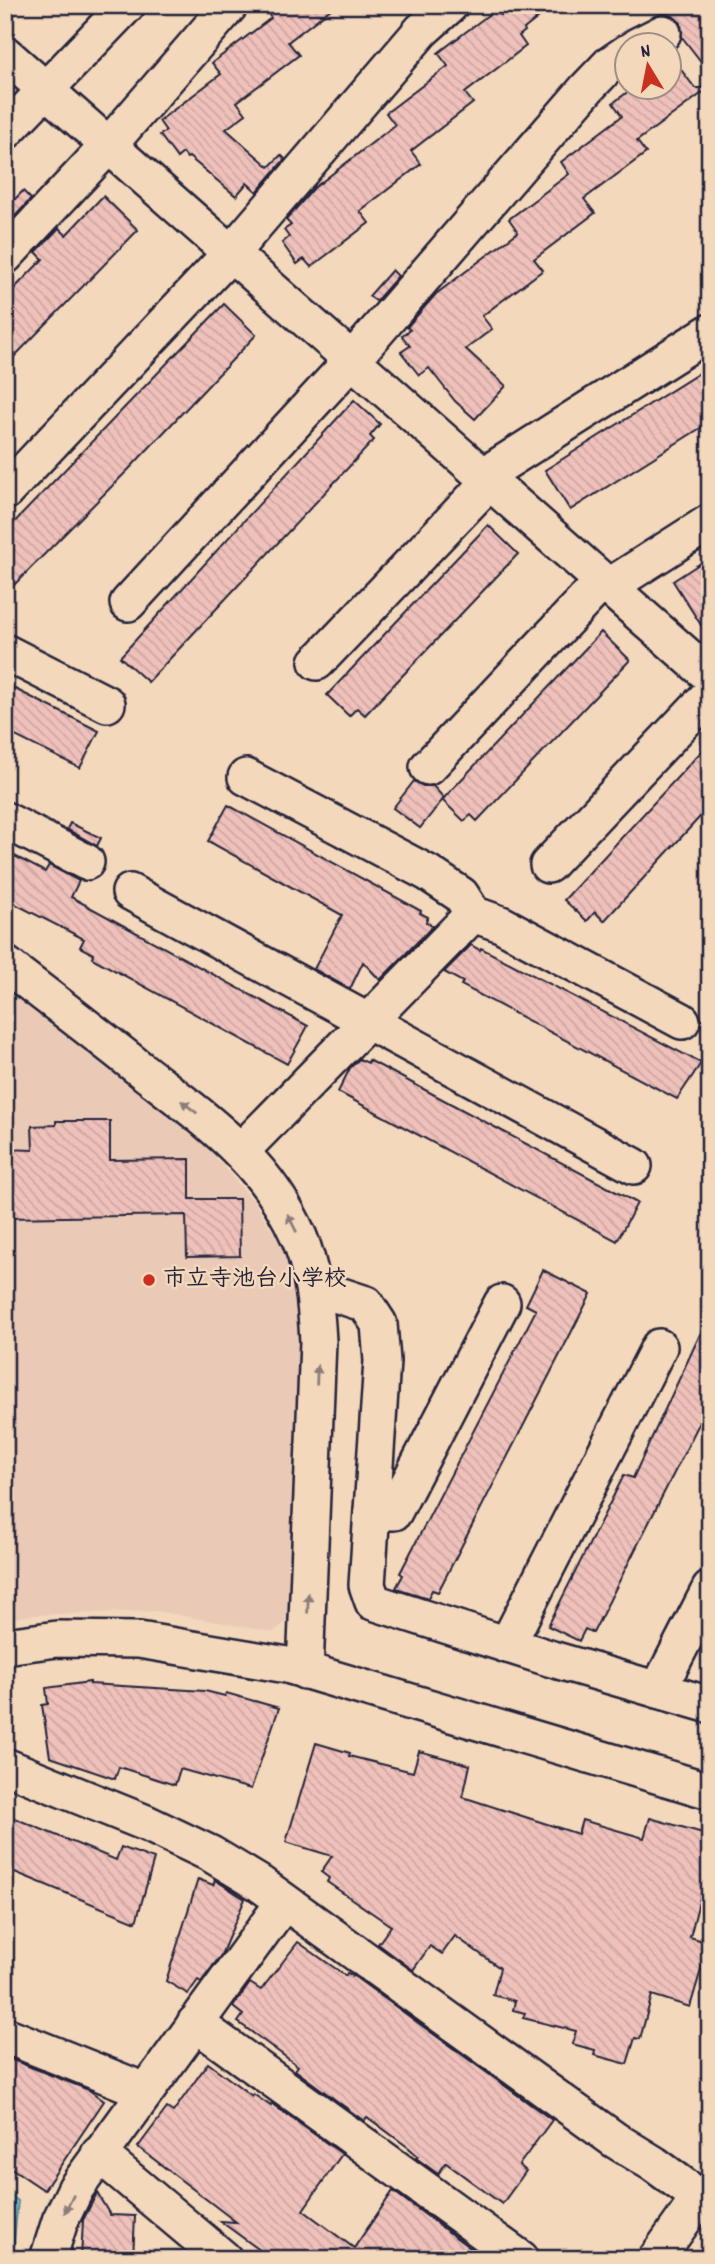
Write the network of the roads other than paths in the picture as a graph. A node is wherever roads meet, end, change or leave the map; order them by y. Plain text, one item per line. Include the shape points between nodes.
1 (127, 5) edge
2 (230, 5) edge
3 (450, 5) edge
4 (5, 54) edge
5 (614, 62) edge
6 (46, 89) junction
7 (5, 132) edge
8 (108, 146) junction
9 (231, 253) junction
10 (5, 256) edge
11 (710, 332) edge
12 (352, 360) junction
13 (486, 479) junction
14 (5, 492) edge
15 (710, 522) edge
16 (605, 584) junction
17 (128, 603) dead end
18 (5, 652) edge
19 (317, 662) dead end
20 (710, 676) edge
21 (710, 694) edge
22 (107, 704) dead end
23 (428, 767) dead end
24 (246, 777) dead end
25 (5, 820) edge
26 (86, 862) dead end
27 (548, 865) dead end
28 (130, 892) dead end
29 (473, 914) junction
30 (5, 964) edge
31 (682, 1021) dead end
32 (368, 1022) junction
33 (241, 1151) junction
34 (634, 1166) dead end
35 (314, 1287) junction
36 (502, 1303) dead end
37 (659, 1347) dead end
38 (372, 1512) junction
39 (710, 1589) edge
40 (507, 1645) junction
41 (5, 1646) edge
42 (305, 1671) junction
43 (658, 1690) junction
44 (710, 1705) edge
45 (5, 1766) edge
46 (710, 1791) edge
47 (284, 1902) junction
48 (195, 2023) junction
49 (5, 2035) edge
50 (145, 2091) junction
51 (99, 2154) junction
52 (705, 2201) edge
53 (218, 2257) edge
54 (48, 2259) edge
55 (521, 2259) edge
56 (656, 2259) edge

1 - 6 street
2 - 8 street
3 - 9 street via 422,30
4 - 6 street
5 - 12 street
6 - 7 street
6 - 8 street
8 - 9 street
8 - 10 street
9 - 12 street
9 - 14 street
11 - 13 street
12 - 13 street
12 - 17 street
13 - 16 street
13 - 19 street
15 - 16 street
16 - 20 street
16 - 23 street
18 - 22 street
21 - 27 street
24 - 29 street via 428,873 461,895
25 - 26 street
28 - 32 street
29 - 31 street via 501,924
29 - 32 street
33 -> 30 street
32 - 33 street
32 - 34 street
35 -> 33 street via 299,1238 279,1199
35 - 38 street via 366,1304 379,1324 382,1361
42 -> 35 street via 318,1341
36 - 38 street via 394,1512
37 - 40 street
38 - 40 street via 367,1585 373,1602
39 - 43 street
40 - 43 street
41 - 42 street via 57,1639 139,1640
42 - 46 street
43 - 44 street
45 - 47 street via 211,1854
47 - 48 street
47 - 52 street
48 - 50 street
48 - 55 street
49 - 50 street
50 - 51 street
51 - 53 street
51 -> 54 street via 76,2188
52 - 56 street

